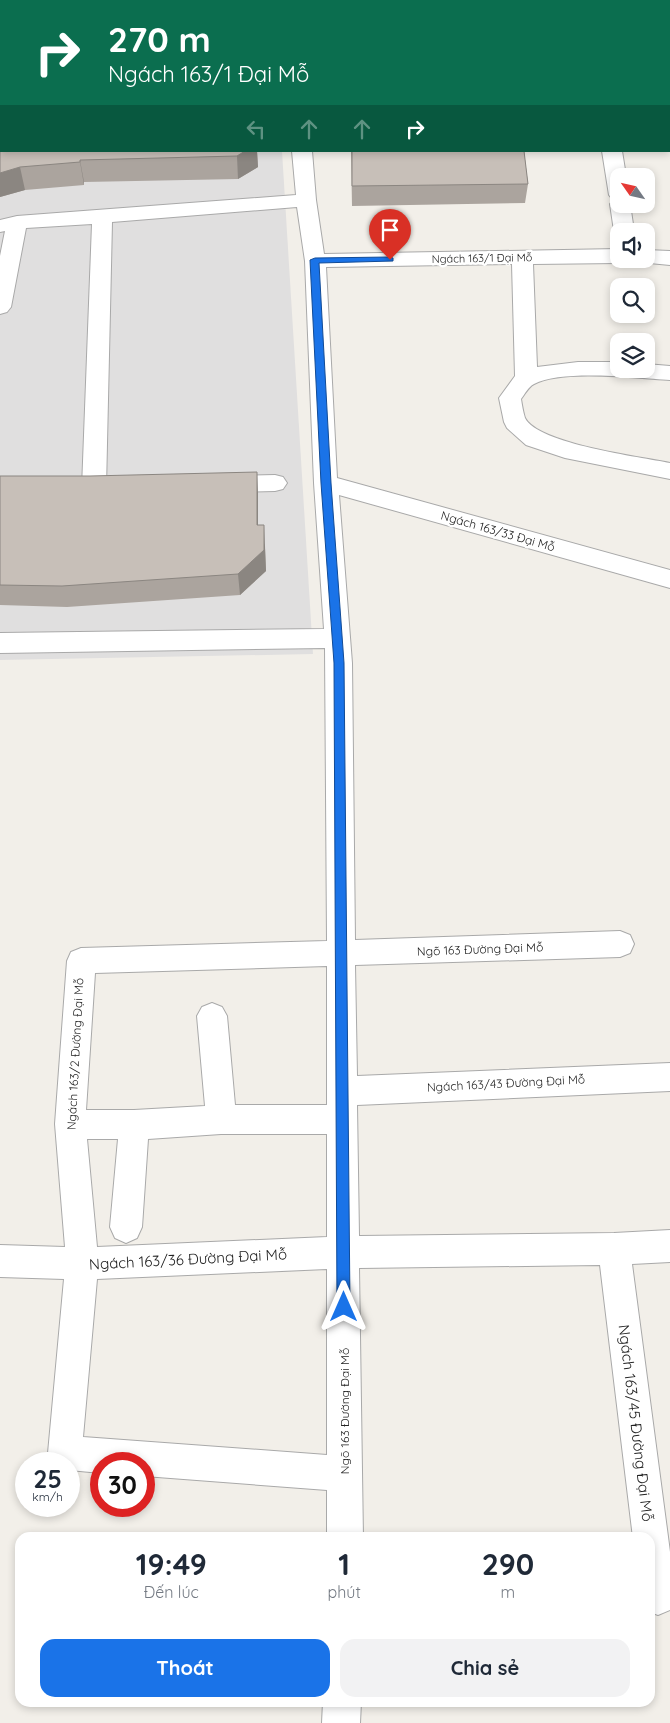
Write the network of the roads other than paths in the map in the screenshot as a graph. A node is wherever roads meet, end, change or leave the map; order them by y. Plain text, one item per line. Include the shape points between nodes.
1 (302, 152) edge
2 (612, 152) edge
3 (615, 168) edge
4 (306, 200) junction
5 (102, 217) junction
6 (9, 224) edge
7 (610, 256) edge
8 (655, 257) edge
9 (522, 258) junction
10 (670, 258) edge
11 (315, 260) junction
12 (0, 307) edge
13 (670, 373) edge
14 (526, 378) junction
15 (670, 471) edge
16 (275, 482) dead end
17 (326, 483) junction
18 (199, 485) edge
19 (94, 488) edge
20 (670, 579) edge
21 (338, 638) junction
22 (0, 642) edge
23 (620, 944) dead end
24 (340, 954) junction
25 (212, 1016) dead end
26 (670, 1077) edge
27 (343, 1105) junction
28 (221, 1120) junction
29 (70, 1124) junction
30 (134, 1125) junction
31 (126, 1227) dead end
32 (670, 1246) edge
33 (614, 1249) junction
34 (343, 1252) junction
35 (0, 1261) edge
36 (82, 1264) junction
37 (345, 1474) junction
38 (345, 1532) edge
39 (650, 1532) edge
40 (655, 1573) edge
41 (658, 1597) dead end
42 (342, 1707) edge
43 (340, 1723) edge

1 - 4 street, Ngõ 163 Đường Đại Mỗ
2 - 3 street
4 - 5 street
4 - 11 street, Ngõ 163 Đường Đại Mỗ
5 - 6 street
5 - 19 street
6 - 12 street
7 - 9 street, Ngách 163/1 Đại Mỗ
8 - 10 street
9 - 11 street, Ngách 163/1 Đại Mỗ
9 - 14 street
11 - 17 street, Ngõ 163 Đường Đại Mỗ
13 - 14 street via 559,371
14 - 15 street via 510,398 515,422 534,440 565,450
16 - 18 street
17 - 20 street, Ngách 163/33 Đại Mỗ
17 - 21 street, Ngõ 163 Đường Đại Mỗ
21 - 22 street
21 - 24 street, Ngõ 163 Đường Đại Mỗ
23 - 24 street, Ngõ 163 Đường Đại Mỗ
24 - 27 street, Ngõ 163 Đường Đại Mỗ
24 - 29 street, Ngách 163/2 Đường Đại Mỗ via 81,961
25 - 28 street
26 - 27 street, Ngách 163/43 Đường Đại Mỗ via 629,1077
27 - 28 street, Ngách 163/43 Đường Đại Mỗ
27 - 34 street, Ngõ 163 Đường Đại Mỗ
28 - 30 street, Ngách 163/43 Đường Đại Mỗ
29 - 30 street, Ngách 163/43 Đường Đại Mỗ
29 - 36 street, Ngách 163/2 Đường Đại Mỗ
30 - 31 street
32 - 33 street
33 - 34 street
33 - 39 street, Ngách 163/45 Đường Đại Mỗ
34 - 36 street, Ngách 163/36 Đường Đại Mỗ
34 - 37 street, Ngõ 163 Đường Đại Mỗ
35 - 36 street
36 - 37 street, Ngách 163/36 Đường Đại Mỗ via 65,1453
37 - 38 street, Ngõ 163 Đường Đại Mỗ
40 - 41 street, Ngách 163/45 Đường Đại Mỗ
42 - 43 street

